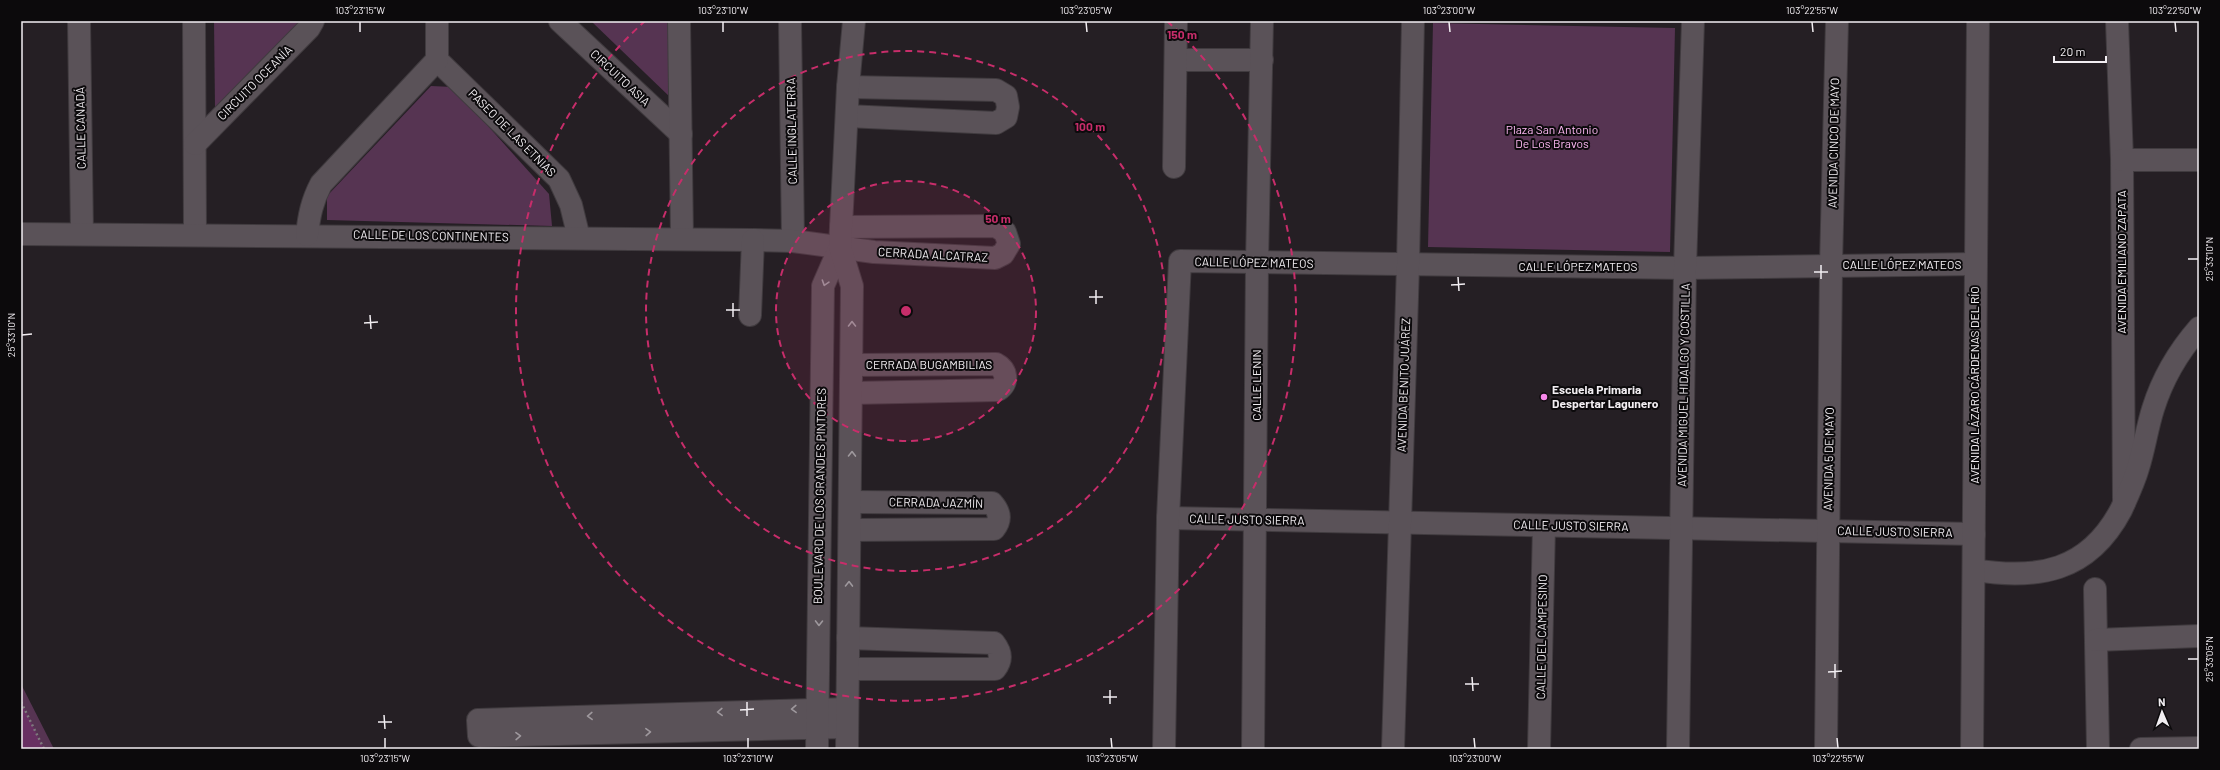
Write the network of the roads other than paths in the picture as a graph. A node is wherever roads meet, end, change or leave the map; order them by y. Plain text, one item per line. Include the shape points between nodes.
1 (79, 21) edge
2 (194, 21) edge
3 (313, 21) edge
4 (437, 21) edge
5 (560, 21) edge
6 (678, 21) edge
7 (790, 21) edge
8 (854, 21) edge
9 (1176, 21) edge
10 (1262, 21) edge
11 (1413, 21) edge
12 (1693, 21) edge
13 (1837, 21) edge
14 (1978, 21) edge
15 (2117, 21) edge
16 (437, 60) junction
17 (1176, 60) junction
18 (1262, 60) junction
19 (848, 87) junction
20 (847, 116) junction
21 (681, 134) junction
22 (195, 144) junction
23 (2122, 160) junction
24 (2199, 160) edge
25 (1174, 167) dead end
26 (21, 234) edge
27 (82, 234) junction
28 (195, 235) junction
29 (307, 235) junction
30 (841, 237) junction
31 (579, 238) junction
32 (682, 238) junction
33 (753, 240) junction
34 (793, 241) junction
35 (1257, 263) junction
36 (1976, 264) junction
37 (1408, 265) junction
38 (1831, 265) junction
39 (1685, 268) junction
40 (750, 315) dead end
41 (2199, 328) edge
42 (852, 365) junction
43 (852, 393) junction
44 (851, 502) junction
45 (2124, 503) junction
46 (1168, 518) junction
47 (1256, 520) junction
48 (1400, 523) junction
49 (1544, 526) junction
50 (1682, 528) junction
51 (850, 530) junction
52 (1828, 531) junction
53 (1974, 534) junction
54 (1974, 570) junction
55 (2095, 589) dead end
56 (2199, 636) edge
57 (857, 638) junction
58 (2096, 640) junction
59 (856, 669) junction
60 (818, 718) junction
61 (847, 718) junction
62 (2199, 748) edge
63 (817, 749) edge
64 (846, 749) edge
65 (1164, 749) edge
66 (1253, 749) edge
67 (1393, 749) edge
68 (1539, 749) edge
69 (1678, 749) edge
70 (1826, 749) edge
71 (1972, 749) edge
72 (2098, 749) edge
73 (2141, 749) edge

1 - 27 street, CALLE CANADÁ
2 - 22 street
3 - 22 street, CIRCUITO OCEANÍA
4 - 16 street
5 - 21 street, CIRCUITO ASIA
6 - 21 street
7 - 34 street, CALLE INGLATERRA
8 - 19 street, BOULEVARD DE LOS GRANDES PINTORES
9 - 17 street
10 - 18 street, CALLE LENIN
11 - 37 street, AVENIDA BENITO JUÁREZ
12 - 39 street, AVENIDA MIGUEL HIDALGO Y COSTILLA
13 - 38 street, AVENIDA CINCO DE MAYO
14 - 36 street, AVENIDA LÁZARO CÁRDENAS DEL RÍO
15 - 23 street, AVENIDA EMILIANO ZAPATA
16 - 29 street via 321,184 309,216
16 - 31 street, PASEO DE LAS ETNIAS via 559,180 571,205
17 - 18 street
17 - 25 street
18 - 35 street, CALLE LENIN
19 - 20 street, BOULEVARD DE LOS GRANDES PINTORES
19 - 20 street via 996,90 1006,96 1008,107 1006,117 996,123
20 - 30 street, BOULEVARD DE LOS GRANDES PINTORES
21 - 32 street
22 - 28 street
23 - 24 street
23 - 45 street, AVENIDA EMILIANO ZAPATA
26 - 27 street, CALLE DE LOS CONTINENTES
27 - 28 street, CALLE DE LOS CONTINENTES
28 - 29 street, CALLE DE LOS CONTINENTES
29 - 31 street, CALLE DE LOS CONTINENTES
30 - 30 street, CERRADA ALCATRAZ via 996,226 1005,232 1008,244 1003,254 995,258 874,252
30 - 34 street, CALLE DE LOS CONTINENTES
42 -> 30 street, BOULEVARD DE LOS GRANDES PINTORES via 852,286
30 -> 60 street, BOULEVARD DE LOS GRANDES PINTORES via 823,286
31 - 32 street, CALLE DE LOS CONTINENTES
32 - 33 street, CALLE DE LOS CONTINENTES
33 - 34 street, CALLE DE LOS CONTINENTES
33 - 40 street
35 - 37 street, CALLE LÓPEZ MATEOS
35 - 46 street, CALLE LÓPEZ MATEOS via 1180,261
35 - 47 street, CALLE LENIN
36 - 38 street, CALLE LÓPEZ MATEOS
36 - 53 street, AVENIDA LÁZARO CÁRDENAS DEL RÍO
37 - 39 street, CALLE LÓPEZ MATEOS
37 - 48 street, AVENIDA BENITO JUÁREZ
38 - 39 street, CALLE LÓPEZ MATEOS
38 - 52 street, AVENIDA 5 DE MAYO
39 - 50 street, AVENIDA MIGUEL HIDALGO Y COSTILLA
41 - 45 street via 2187,341 2161,387 2138,470
42 - 43 street, BOULEVARD DE LOS GRANDES PINTORES
42 - 43 street, CERRADA BUGAMBILIAS via 996,364 1006,376 1005,382 998,390
44 -> 43 street, BOULEVARD DE LOS GRANDES PINTORES
44 - 51 street, BOULEVARD DE LOS GRANDES PINTORES
44 - 51 street, CERRADA JAZMÍN via 992,504 1000,516 994,529
45 - 54 street via 2100,542 2064,566 2037,573 2004,574
46 - 47 street, CALLE JUSTO SIERRA
46 - 65 street
47 - 48 street, CALLE JUSTO SIERRA
47 - 66 street, CALLE LENIN
48 - 49 street, CALLE JUSTO SIERRA
48 - 67 street, AVENIDA BENITO JUÁREZ
49 - 50 street, CALLE JUSTO SIERRA
49 - 68 street, CALLE DEL CAMPESINO
50 - 52 street, CALLE JUSTO SIERRA
50 - 69 street, AVENIDA MIGUEL HIDALGO Y COSTILLA
57 -> 51 street, BOULEVARD DE LOS GRANDES PINTORES
52 - 53 street, CALLE JUSTO SIERRA
52 - 70 street, AVENIDA 5 DE MAYO
53 - 54 street, AVENIDA LÁZARO CÁRDENAS DEL RÍO
54 - 71 street, AVENIDA LÁZARO CÁRDENAS DEL RÍO
55 - 58 street
56 - 58 street
57 - 59 street, BOULEVARD DE LOS GRANDES PINTORES
57 - 59 street via 994,643 1000,655 999,664 995,669
58 - 72 street
59 - 61 street, BOULEVARD DE LOS GRANDES PINTORES
60 -> 60 street via 478,720 479,736
60 - 61 street
60 - 63 street, BOULEVARD DE LOS GRANDES PINTORES
61 - 64 street, BOULEVARD DE LOS GRANDES PINTORES
62 - 73 street

